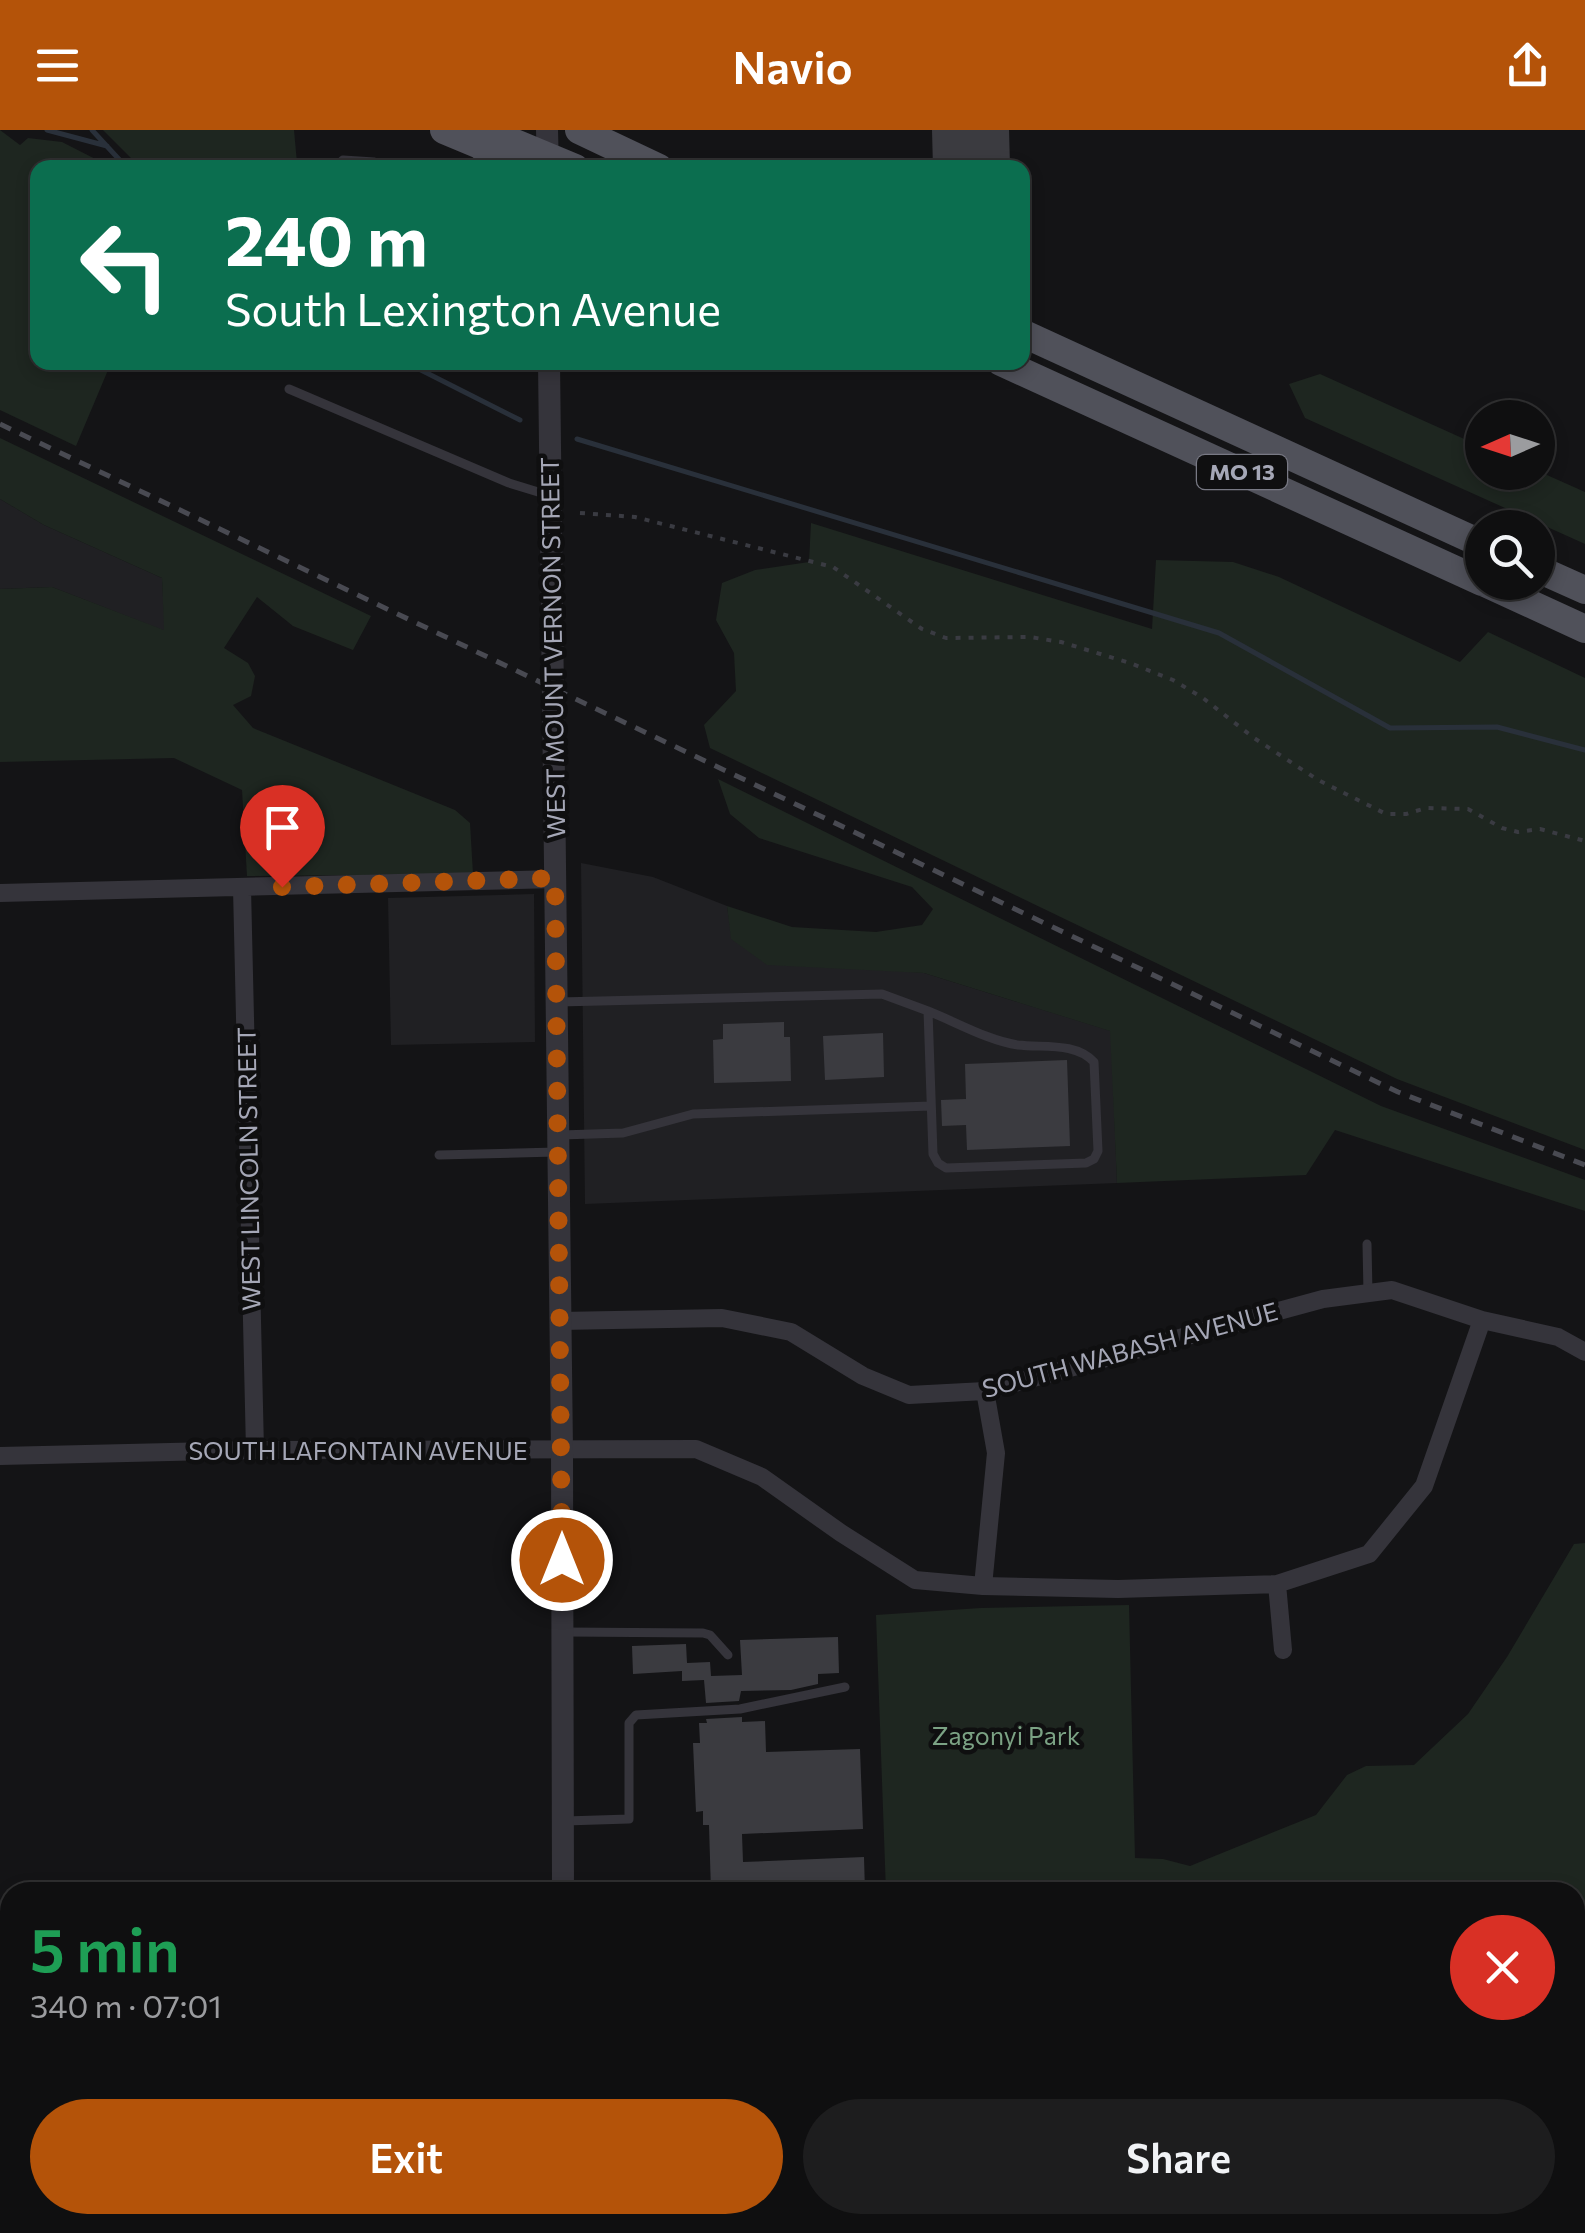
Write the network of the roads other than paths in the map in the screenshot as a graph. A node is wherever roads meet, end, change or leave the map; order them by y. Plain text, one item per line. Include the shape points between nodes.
1 (444, 130) edge
2 (484, 130) edge
3 (579, 130) edge
4 (613, 130) edge
5 (547, 151) edge
6 (497, 160) edge
7 (645, 160) edge
8 (652, 160) edge
9 (1030, 338) edge
10 (549, 370) edge
11 (1019, 370) edge
12 (289, 388) dead end
13 (551, 495) junction
14 (1465, 536) edge
15 (1465, 574) edge
16 (1555, 577) edge
17 (1585, 590) edge
18 (1522, 600) edge
19 (1585, 629) edge
20 (555, 878) junction
21 (242, 888) junction
22 (0, 893) edge
23 (556, 1002) junction
24 (928, 1011) junction
25 (931, 1106) junction
26 (558, 1144) junction
27 (439, 1156) dead end
28 (1367, 1244) dead end
29 (1368, 1293) junction
30 (1482, 1320) junction
31 (560, 1321) junction
32 (1585, 1352) edge
33 (985, 1391) junction
34 (255, 1450) junction
35 (562, 1451) junction
36 (0, 1456) edge
37 (1277, 1584) junction
38 (983, 1586) junction
39 (562, 1632) junction
40 (1283, 1650) dead end
41 (728, 1655) dead end
42 (844, 1687) dead end
43 (563, 1821) junction
44 (563, 1882) edge

1 - 6 main road
2 - 5 main road
3 - 7 main road
4 - 8 main road
9 - 14 main road, MO 13
10 - 13 street, WEST MOUNT VERNON STREET
11 - 15 main road, MO 13
12 - 13 lane
13 - 20 street, WEST MOUNT VERNON STREET
16 - 17 main road
18 - 19 main road, MO 13
20 - 21 street
20 - 23 street, WEST MOUNT VERNON STREET
21 - 22 street
21 - 34 street, WEST LINCOLN STREET
23 - 24 lane via 882,994
23 - 26 street, WEST MOUNT VERNON STREET
24 - 25 lane
24 - 25 lane via 1014,1045 1086,1054 1094,1062 1098,1151 1086,1163 946,1168 934,1154
25 - 26 lane via 693,1114
26 - 27 lane
26 - 31 street, WEST MOUNT VERNON STREET
28 - 29 lane
29 - 30 street, SOUTH WABASH AVENUE via 1392,1290
29 - 33 street, SOUTH WABASH AVENUE via 1324,1299
30 - 32 street, SOUTH WABASH AVENUE via 1558,1336
30 - 37 street, SOUTH LAFONTAIN AVENUE via 1424,1486 1369,1554
31 - 33 street, SOUTH WABASH AVENUE via 722,1318 790,1332 909,1395
31 - 35 street, WEST MOUNT VERNON STREET
33 - 38 street via 996,1453
34 - 35 street, SOUTH LAFONTAIN AVENUE
34 - 36 street, SOUTH LAFONTAIN AVENUE
35 - 38 street, SOUTH LAFONTAIN AVENUE via 696,1448 762,1477 915,1580
35 - 39 street, WEST MOUNT VERNON STREET
37 - 38 street, SOUTH LAFONTAIN AVENUE
37 - 40 street
39 - 41 lane via 703,1632
39 - 43 street, WEST MOUNT VERNON STREET
42 - 43 lane via 740,1710 636,1715 629,1723 630,1819
43 - 44 street, WEST MOUNT VERNON STREET

